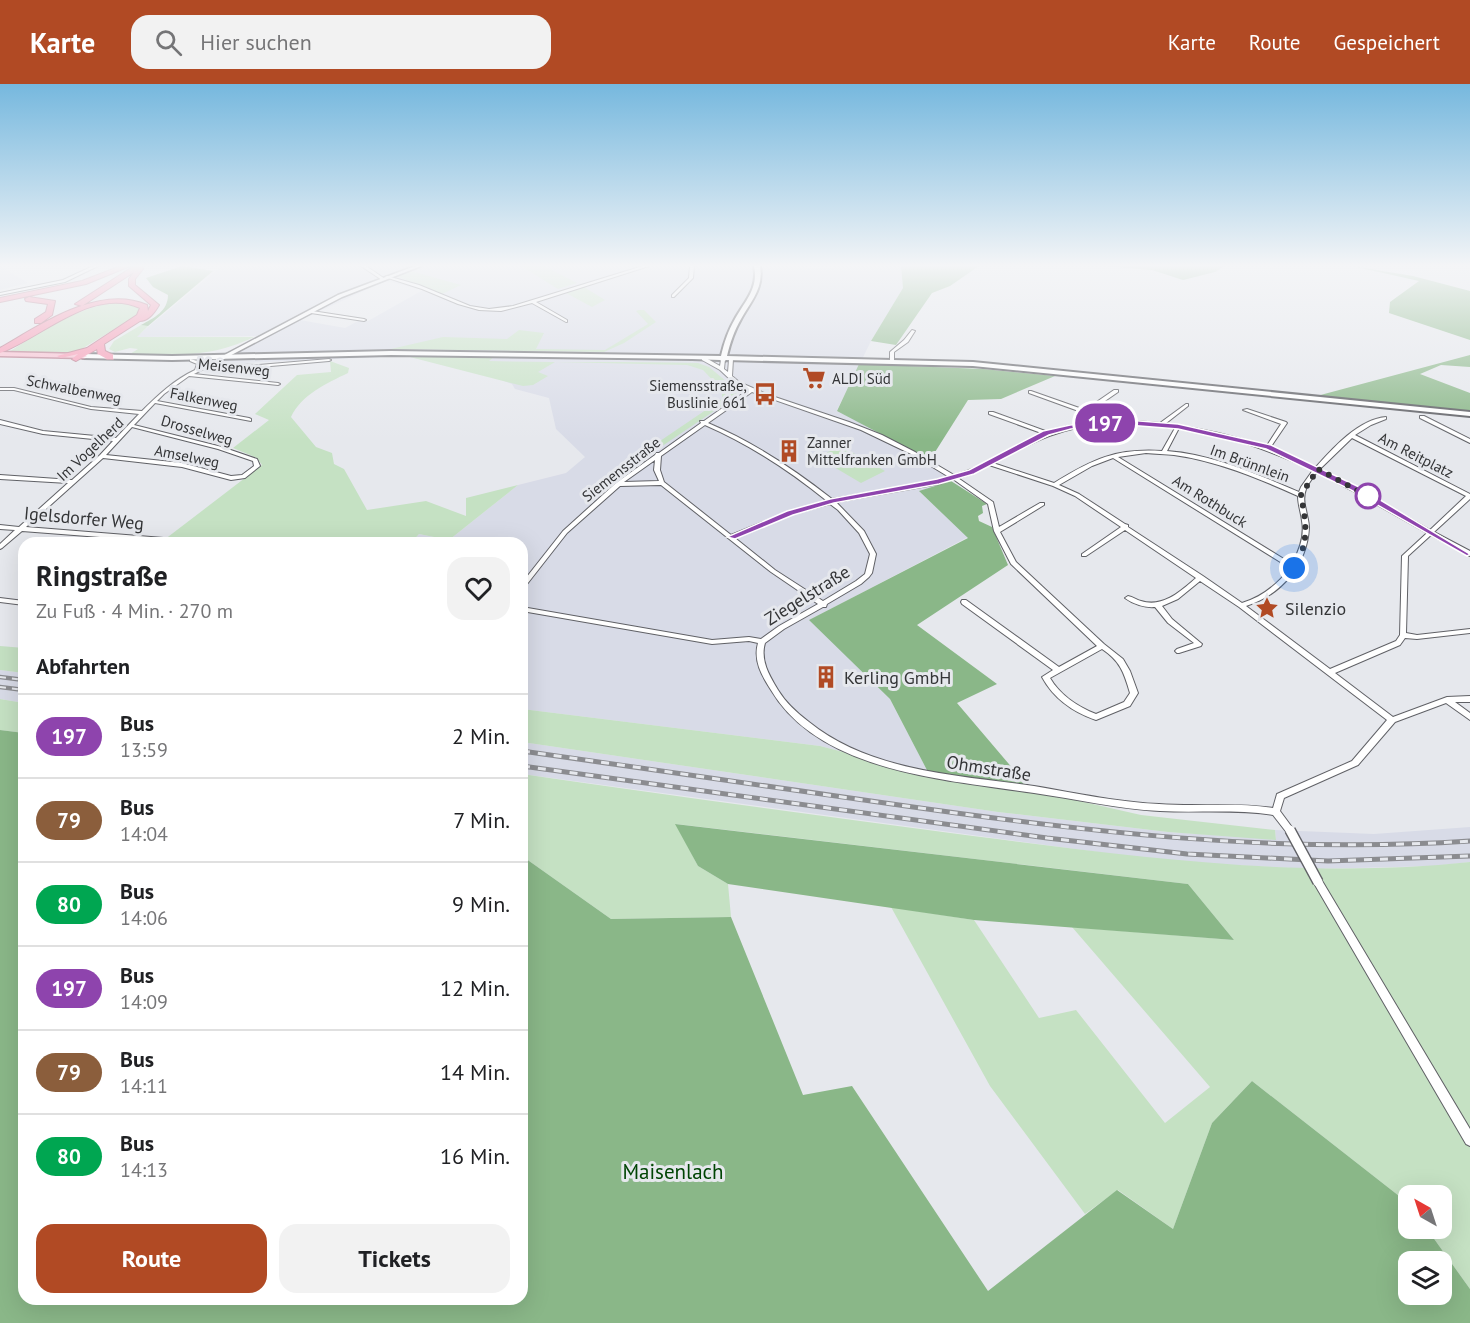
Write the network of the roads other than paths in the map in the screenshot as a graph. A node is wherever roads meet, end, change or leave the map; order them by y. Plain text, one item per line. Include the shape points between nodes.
1 (34, 324) edge
2 (47, 324) edge
3 (129, 324) edge
4 (134, 324) edge
5 (289, 324) edge
6 (736, 324) edge
7 (913, 331) dead end
8 (730, 340) junction
9 (253, 342) junction
10 (100, 345) junction
11 (90, 348) junction
12 (1, 350) edge
13 (61, 356) junction
14 (303, 356) junction
15 (79, 357) junction
16 (110, 357) junction
17 (200, 357) junction
18 (226, 357) junction
19 (685, 357) junction
20 (723, 358) junction
21 (731, 358) junction
22 (704, 359) junction
23 (192, 360) junction
24 (219, 360) junction
25 (328, 360) dead end
26 (892, 361) junction
27 (208, 365) junction
28 (722, 369) junction
29 (197, 370) junction
30 (188, 375) junction
31 (730, 377) junction
32 (278, 384) dead end
33 (0, 389) edge
34 (751, 390) junction
35 (1116, 391) dead end
36 (1031, 392) dead end
37 (155, 402) junction
38 (1186, 405) dead end
39 (1245, 410) dead end
40 (1086, 412) junction
41 (144, 413) junction
42 (991, 413) dead end
43 (1470, 414) edge
44 (1422, 417) dead end
45 (1384, 418) dead end
46 (249, 420) dead end
47 (0, 422) edge
48 (702, 422) junction
49 (1099, 424) junction
50 (1162, 424) junction
51 (133, 426) junction
52 (1178, 426) junction
53 (1046, 433) junction
54 (1352, 435) junction
55 (118, 440) junction
56 (1470, 441) edge
57 (1268, 447) junction
58 (1164, 453) junction
59 (658, 454) junction
60 (102, 456) junction
61 (1113, 456) junction
62 (255, 460) joint
63 (987, 464) junction
64 (1318, 469) junction
65 (953, 475) junction
66 (0, 477) edge
67 (73, 483) junction
68 (662, 483) junction
69 (618, 484) junction
70 (1055, 485) junction
71 (1301, 495) junction
72 (1470, 496) edge
73 (833, 501) junction
74 (1042, 504) dead end
75 (1125, 526) junction
76 (0, 527) edge
77 (24, 527) junction
78 (997, 531) junction
79 (1429, 532) junction
80 (135, 537) edge
81 (732, 537) junction
82 (0, 547) edge
83 (1470, 554) edge
84 (1084, 555) dead end
85 (1294, 568) junction
86 (1201, 578) junction
87 (528, 579) edge
88 (1128, 598) dead end
89 (0, 600) edge
90 (18, 602) edge
91 (964, 602) dead end
92 (824, 605) junction
93 (1241, 605) junction
94 (1158, 606) junction
95 (528, 610) edge
96 (1470, 631) edge
97 (1403, 634) junction
98 (762, 642) junction
99 (1102, 646) junction
100 (1179, 651) dead end
101 (1057, 669) junction
102 (1330, 672) junction
103 (1470, 699) edge
104 (1447, 700) junction
105 (1470, 717) edge
106 (1392, 720) junction
107 (1276, 812) junction
108 (1470, 1140) edge

1 - 12 highway
2 - 12 highway
3 - 11 highway
4 - 10 highway
5 - 9 street
6 - 8 main road
7 - 26 street via 892,352
8 - 20 main road
8 - 21 main road
9 - 17 street
9 - 18 street
10 - 15 highway
10 - 16 highway via 101,352
11 - 13 highway
11 - 15 highway
12 - 13 main road
12 - 15 main road
13 - 15 main road
14 - 18 main road
14 - 19 main road via 476,353
14 - 24 main road
15 - 16 main road
15 - 23 main road
16 - 17 main road
17 - 18 main road
18 - 24 street
19 - 20 main road
19 - 22 main road
20 - 21 main road
20 - 22 main road
20 - 28 street
21 - 26 main road
21 - 31 street
22 - 28 street
23 - 24 main road
23 - 29 street via 199,363
24 - 27 street, Im Vogelherd
25 - 27 street via 259,366
26 - 43 main road via 973,364
27 - 29 street, Im Vogelherd
28 - 31 street
29 - 30 street, Im Vogelherd
30 - 32 street, Meisenweg
30 - 37 street, Im Vogelherd
31 - 34 street
33 - 41 street, Schwalbenweg via 91,408
34 - 48 street, Siemensstraße
34 - 65 street via 864,430
35 - 40 street
36 - 40 street
37 - 41 street, Im Vogelherd
37 - 46 street, Falkenweg
38 - 50 street
39 - 57 street via 1284,423
40 - 49 street
41 - 51 street, Im Vogelherd
42 - 53 street
44 - 56 street
45 - 54 street
47 - 55 street via 21,429
48 - 59 street, Siemensstraße
48 - 73 street, Ziegelstraße via 735,437
49 - 50 street
49 - 53 street
50 - 52 street
51 - 55 street, Im Vogelherd
51 - 62 street, Drosselweg via 220,447
52 - 57 street
52 - 58 street
53 - 63 street
54 - 64 street
54 - 72 street, Am Reitplatz
55 - 60 street, Im Vogelherd
57 - 64 street
58 - 61 street, Im Brünnlein
58 - 71 street, Im Brünnlein via 1224,464
59 - 68 street via 657,470
59 - 69 street, Siemensstraße
60 - 62 street, Amselweg via 182,465 231,478 251,473 257,466
60 - 67 street, Im Vogelherd
61 - 70 street, Im Brünnlein via 1095,461
61 - 85 street, Am Rothbuck
63 - 65 street via 971,473
63 - 70 street
64 - 71 street
64 - 79 street
65 - 73 street via 939,482
65 - 78 street via 991,503
66 - 67 street
67 - 77 street, Im Vogelherd
68 - 69 street
68 - 81 street
69 - 87 street, Siemensstraße via 565,532
70 - 75 street
71 - 85 street via 1305,547
72 - 79 street
73 - 81 street via 790,513
73 - 92 street, Ziegelstraße via 869,543 874,565 868,575
74 - 78 street
75 - 84 street
75 - 86 street
76 - 77 street, Igelsdorfer Weg
77 - 80 street, Igelsdorfer Weg
77 - 82 street, Im Vogelherd
78 - 99 street via 1013,563
79 - 83 street
79 - 97 street via 1403,561
81 - 92 street via 772,571
85 - 93 street via 1267,597
86 - 93 street
86 - 94 street
88 - 94 street via 1144,606
89 - 90 street
91 - 101 street
92 - 98 street, Ziegelstraße
93 - 102 street
94 - 100 street via 1199,644
95 - 98 street, Ziegelstraße via 712,642
96 - 97 street via 1417,637
97 - 102 street via 1398,643
98 - 107 street, Ohmstraße via 758,652 760,663 776,695 826,738 862,756 939,775 1161,808 1251,807
99 - 101 street
99 - 101 street via 1119,657 1127,669 1134,693 1127,704 1096,717 1080,712 1049,683 1046,677
102 - 106 street
103 - 104 street
104 - 105 street
104 - 106 street
106 - 107 street via 1355,763 1280,796
107 - 108 street, bridge

